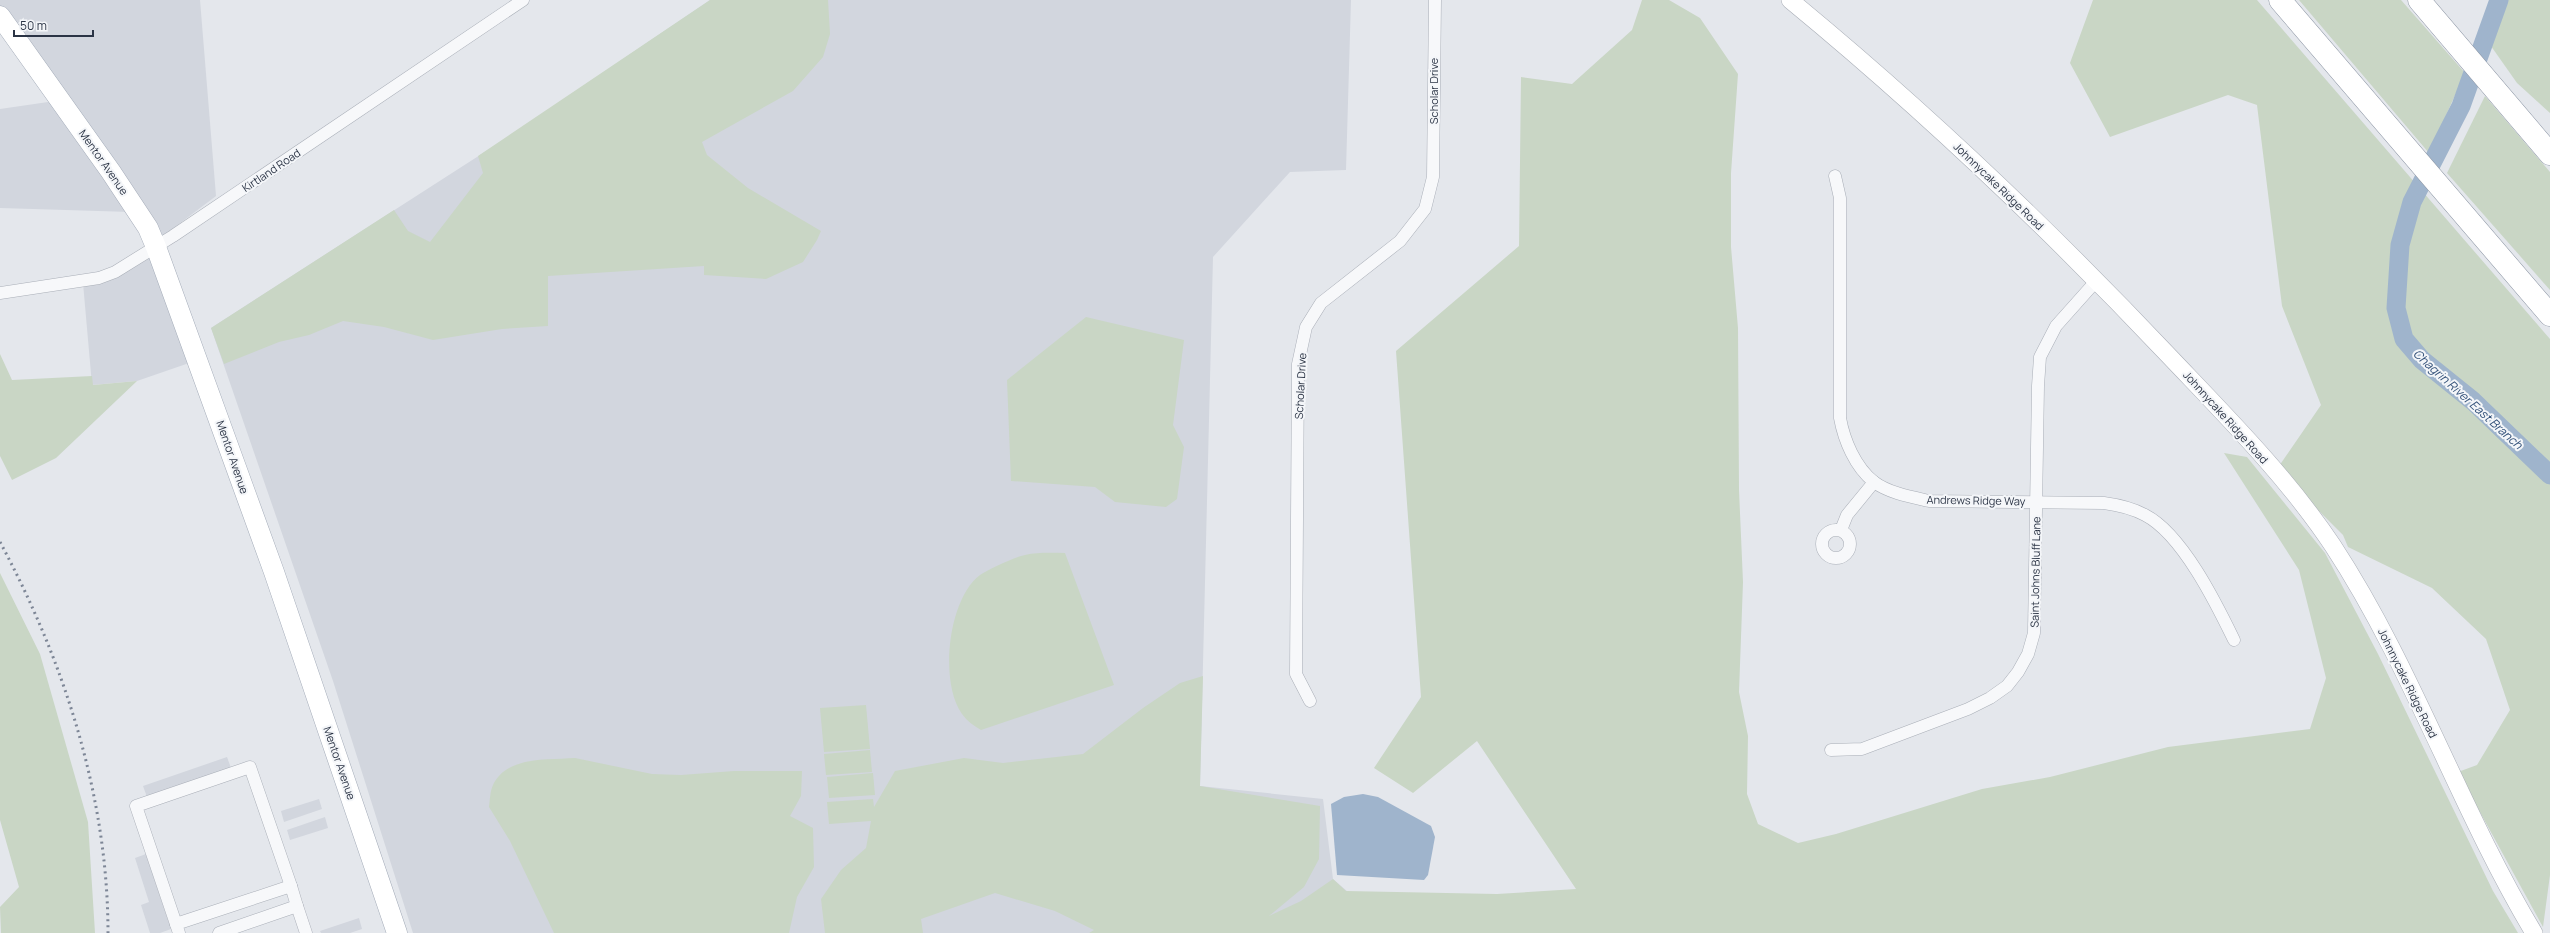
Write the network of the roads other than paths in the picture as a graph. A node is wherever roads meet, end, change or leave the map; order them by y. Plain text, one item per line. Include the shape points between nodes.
1 (523, 0) edge
2 (1435, 0) edge
3 (1790, 0) edge
4 (2280, 0) edge
5 (511, 4) edge
6 (2426, 8) edge
7 (0, 16) edge
8 (2550, 154) edge
9 (1835, 176) dead end
10 (156, 247) junction
11 (2097, 280) junction
12 (0, 293) edge
13 (2550, 315) edge
14 (1874, 482) junction
15 (2036, 502) junction
16 (1841, 530) dead end
17 (2234, 640) dead end
18 (1310, 701) dead end
19 (1831, 750) dead end
20 (291, 886) junction
21 (297, 906) junction
22 (178, 929) edge
23 (219, 933) edge
24 (306, 933) edge
25 (397, 933) edge
26 (2534, 933) edge

1 - 5 street, Kirtland Road
2 - 18 street, Scholar Drive via 1433,176 1424,210 1400,241 1321,303 1306,327 1298,364 1296,674
3 - 11 main road, Johnnycake Ridge Road via 1882,76
4 - 13 highway
5 - 10 street, Kirtland Road
6 - 8 highway
7 - 10 main road, Mentor Avenue via 112,172 148,228
9 - 14 street, Andrews Ridge Way via 1840,198 1840,418 1846,444
10 - 12 street, Kirtland Road via 115,272 99,278
10 - 25 main road, Mentor Avenue via 274,572
11 - 15 street, Saint Johns Bluff Lane via 2056,326 2040,357
11 - 26 main road, Johnnycake Ridge Road via 2258,452 2330,542 2362,592 2407,675 2506,885
14 - 15 street, Andrews Ridge Way via 1900,494 1929,501
14 - 16 street via 1847,515
15 - 17 street, Andrews Ridge Way via 2104,503 2126,506 2146,515 2165,531 2198,573
15 - 19 street, Saint Johns Bluff Lane via 2034,633 2028,654 2007,686 1968,709 1862,749
20 - 21 street
20 - 22 street
20 - 22 street via 250,767 136,806
21 - 23 street
21 - 24 street

